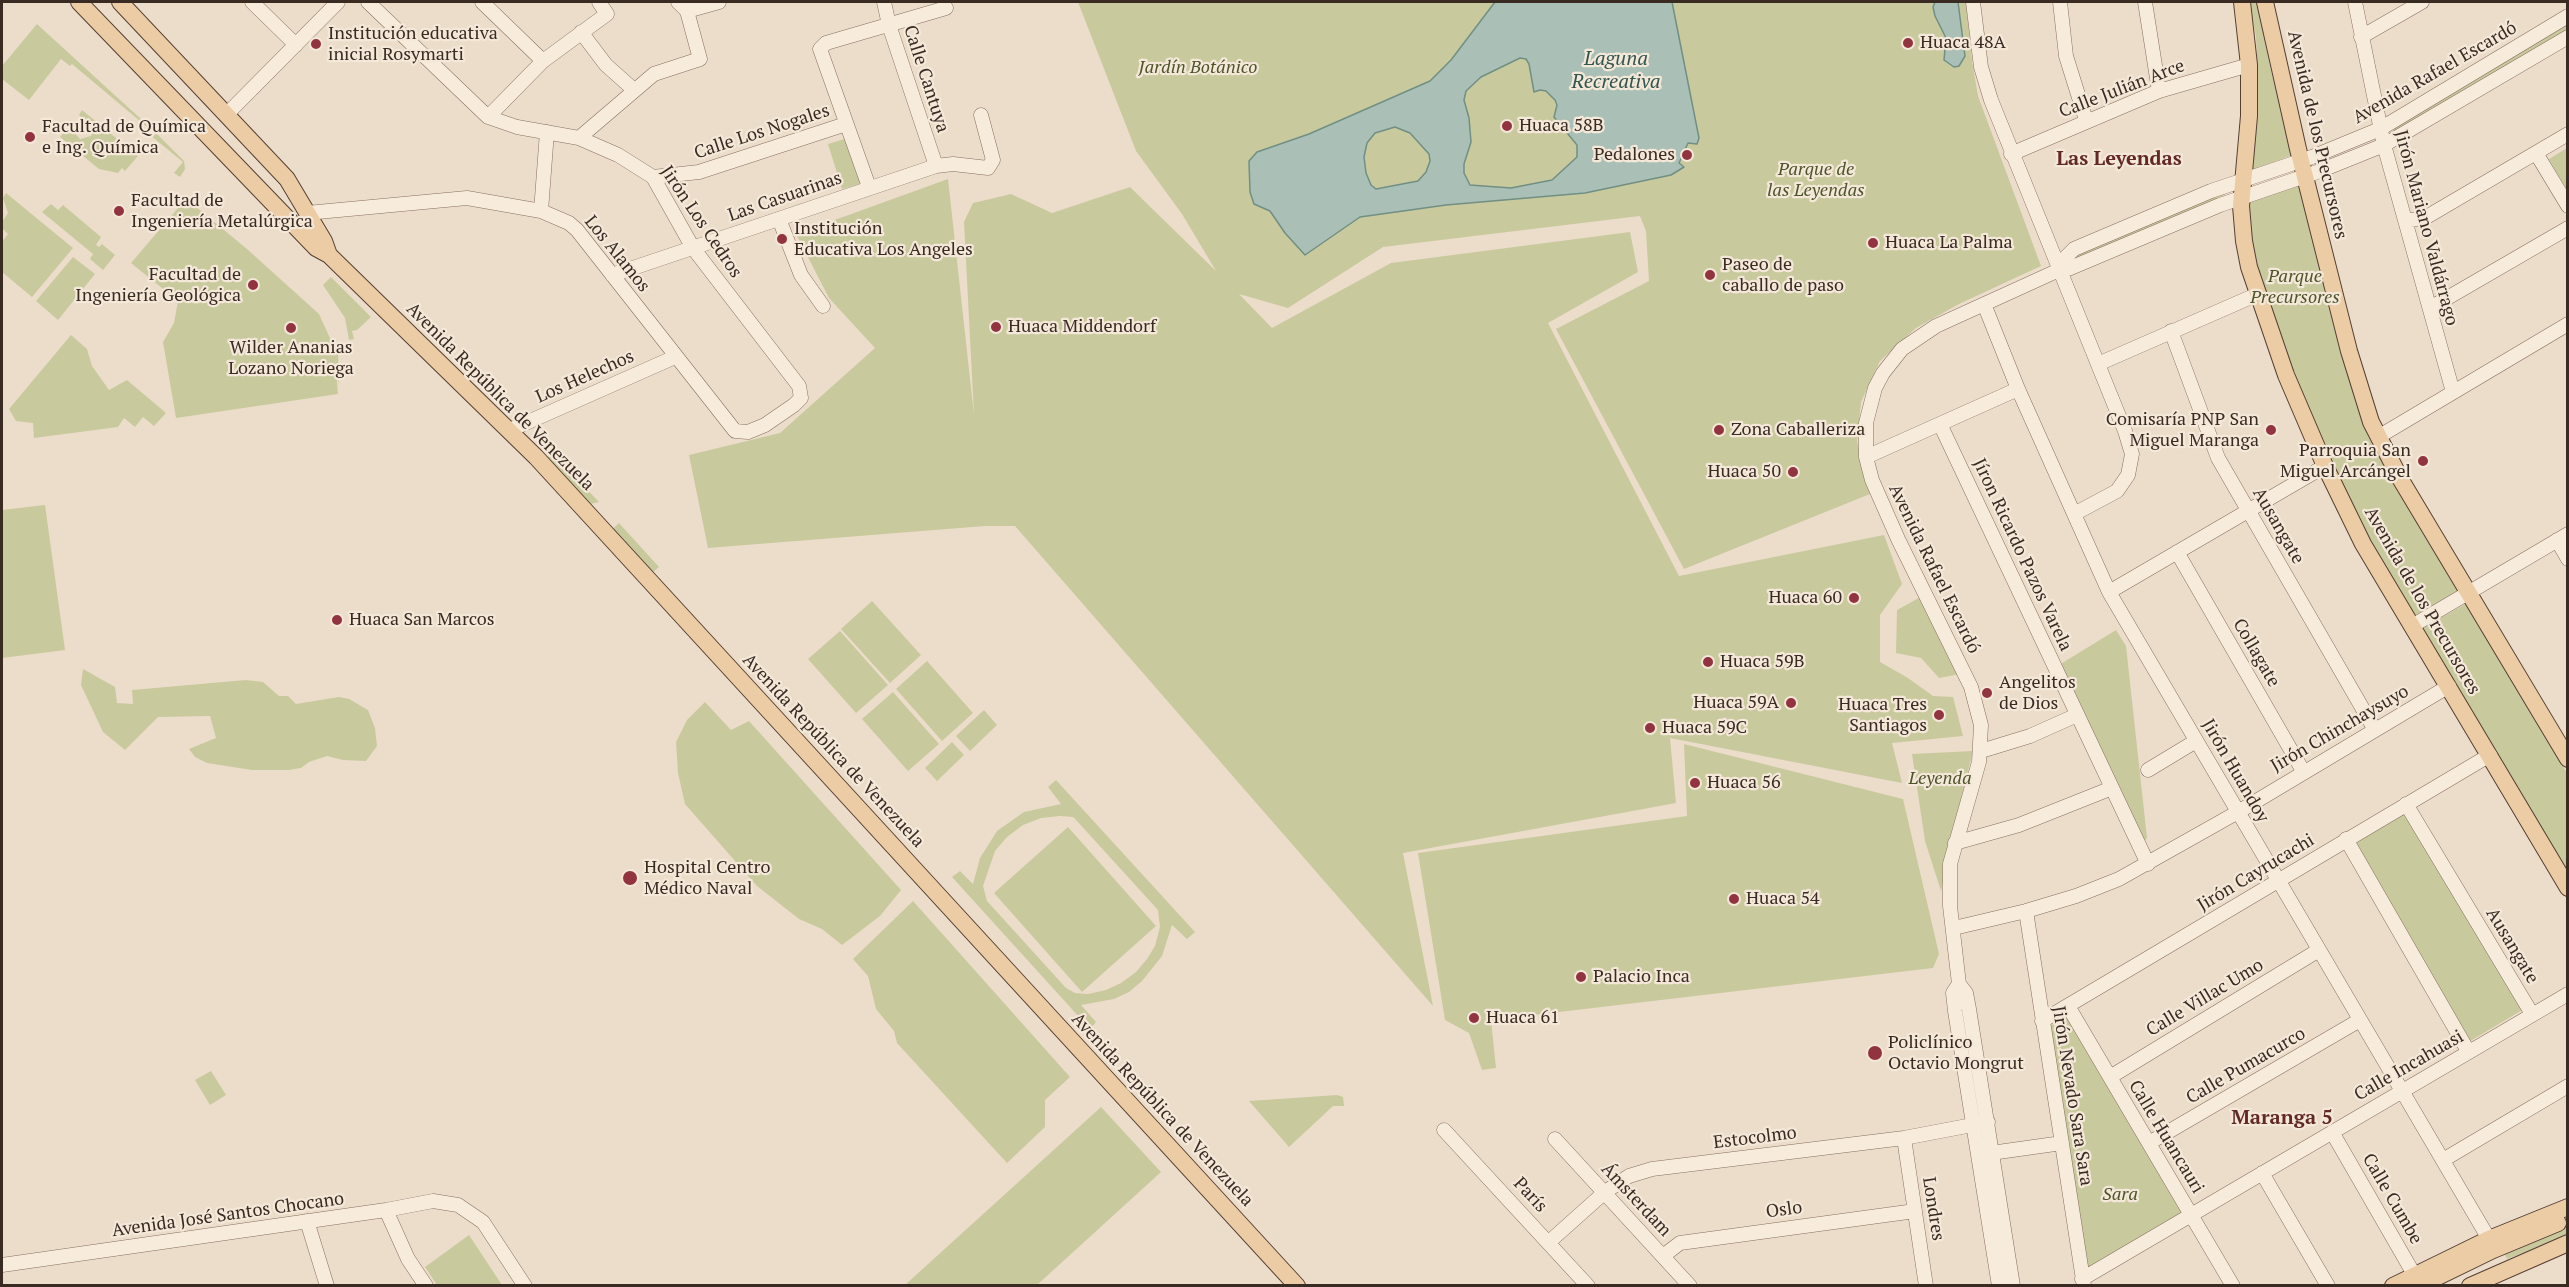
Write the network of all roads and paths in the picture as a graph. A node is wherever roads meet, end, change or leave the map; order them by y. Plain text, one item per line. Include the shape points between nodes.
1 (79, 2) edge
2 (120, 2) edge
3 (252, 2) edge
4 (338, 2) edge
5 (369, 2) edge
6 (482, 2) edge
7 (718, 2) edge
8 (884, 2) edge
9 (1973, 2) edge
10 (2060, 2) edge
11 (2145, 2) edge
12 (2242, 2) edge
13 (2265, 2) edge
14 (2355, 2) edge
15 (2422, 2) edge
16 (682, 6) edge
17 (603, 7) edge
18 (946, 8) dead end
19 (2568, 16) edge
20 (889, 25) junction
21 (581, 32) junction
22 (2361, 37) junction
23 (2568, 38) edge
24 (296, 45) junction
25 (543, 61) junction
26 (2249, 65) junction
27 (633, 89) junction
28 (2159, 91) junction
29 (227, 114) junction
30 (981, 115) dead end
31 (488, 117) junction
32 (2086, 120) junction
33 (846, 124) junction
34 (2380, 129) junction
35 (547, 132) junction
36 (2568, 134) edge
37 (579, 138) junction
38 (2384, 145) junction
39 (2536, 153) junction
40 (2011, 154) junction
41 (275, 165) junction
42 (936, 166) junction
43 (2304, 168) junction
44 (653, 177) junction
45 (258, 187) junction
46 (869, 187) junction
47 (2242, 188) junction
48 (2568, 206) edge
49 (541, 211) junction
50 (308, 213) junction
51 (779, 219) junction
52 (2405, 220) junction
53 (2568, 228) edge
54 (693, 248) junction
55 (329, 255) junction
56 (2059, 270) junction
57 (612, 275) junction
58 (2258, 294) junction
59 (1984, 304) junction
60 (823, 306) dead end
61 (2430, 308) junction
62 (2566, 329) edge
63 (2171, 331) junction
64 (675, 357) junction
65 (2098, 364) junction
66 (2018, 389) junction
67 (2453, 392) junction
68 (1940, 423) junction
69 (510, 430) junction
70 (735, 431) joint
71 (2378, 437) junction
72 (1866, 457) junction
73 (2325, 466) junction
74 (2247, 511) junction
75 (2074, 514) junction
76 (2562, 537) edge
77 (2177, 552) junction
78 (2568, 559) edge
79 (2109, 592) junction
80 (2469, 592) junction
81 (2412, 626) junction
82 (2449, 686) junction
83 (2078, 715) junction
84 (2375, 730) junction
85 (2196, 741) junction
86 (1981, 751) junction
87 (2490, 755) junction
88 (2568, 759) edge
89 (2148, 770) dead end
90 (2303, 771) junction
91 (2112, 788) junction
92 (2406, 804) junction
93 (2238, 812) junction
94 (2346, 839) junction
95 (1955, 843) junction
96 (2148, 864) junction
97 (2279, 881) junction
98 (2568, 888) edge
99 (2026, 911) junction
100 (1954, 927) junction
101 (2319, 950) junction
102 (1959, 984) junction
103 (2568, 994) edge
104 (2068, 1006) junction
105 (2532, 1014) junction
106 (2360, 1020) junction
107 (2042, 1021) junction
108 (2469, 1051) junction
109 (2110, 1077) junction
110 (2568, 1086) edge
111 (2402, 1091) junction
112 (1988, 1122) junction
113 (1973, 1125) junction
114 (1444, 1130) dead end
115 (2331, 1132) junction
116 (1904, 1137) junction
117 (1555, 1139) dead end
118 (2062, 1143) junction
119 (2149, 1143) junction
120 (1993, 1152) junction
121 (1978, 1155) junction
122 (2443, 1160) junction
123 (2262, 1173) junction
124 (1605, 1192) junction
125 (2568, 1207) edge
126 (386, 1210) junction
127 (1915, 1211) junction
128 (2191, 1214) junction
129 (2568, 1219) edge
130 (307, 1221) junction
131 (1549, 1242) junction
132 (2568, 1243) edge
133 (2491, 1244) junction
134 (2568, 1255) edge
135 (1663, 1256) junction
136 (2, 1265) edge
137 (2499, 1278) edge
138 (2083, 1282) edge
139 (2418, 1282) edge
140 (1294, 1285) edge
141 (327, 1286) edge
142 (426, 1286) edge
143 (525, 1286) edge
144 (1588, 1286) edge
145 (1690, 1286) edge
146 (1926, 1286) edge
147 (1999, 1286) edge
148 (2013, 1286) edge
149 (2233, 1286) edge
150 (2328, 1286) edge
151 (2393, 1286) edge
152 (2470, 1286) edge

1 - 45 main road, Avenida República de Venezuela
2 - 29 main road, Avenida República de Venezuela
3 - 24 street
4 - 24 street
5 - 31 street, Jirón Los Cedros
6 - 25 street
7 - 16 street
8 - 20 street, Calle Cantuya
9 - 40 street via 1981,67
10 - 32 street via 2066,56
11 - 28 street
12 - 26 main road, Avenida de los Precursores
13 - 43 main road, Avenida de los Precursores
14 - 22 street, Jirón Mariano Valdárrago
15 - 22 street
16 - 27 street via 700,60 659,70
17 - 21 street
18 - 20 street
19 - 34 street, Avenida Rafael Escardó
20 - 33 street via 826,43 820,50
20 - 42 street, Calle Cantuya
21 - 25 street
21 - 27 street via 606,65
22 - 34 street, Jirón Mariano Valdárrago
23 - 38 street, Avenida Rafael Escardó
24 - 29 street
25 - 31 street
26 - 28 street, Calle Julián Arce
26 - 47 main road, Avenida de los Precursores
27 - 37 street
28 - 32 street, Calle Julián Arce
29 - 41 main road, Avenida República de Venezuela
30 - 42 street, Las Casuarinas via 993,160 990,166
31 - 35 street, Jirón Los Cedros via 518,128
32 - 40 street, Calle Julián Arce
33 - 44 street, Calle Los Nogales via 699,172
33 - 46 street
34 - 38 street, Jirón Mariano Valdárrago
34 - 43 street, Avenida Rafael Escardó
35 - 37 street, Jirón Los Cedros
35 - 49 street
36 - 39 street
37 - 44 street, Jirón Los Cedros via 618,155
38 - 43 street, Avenida Rafael Escardó
38 - 52 street, Jirón Mariano Valdárrago
39 - 48 street
39 - 52 street via 2422,219
40 - 56 street
41 - 45 main road via 274,183
41 - 50 main road, Avenida República de Venezuela
42 - 46 street, Las Casuarinas
43 - 47 street, Avenida Rafael Escardó
43 - 71 main road, Avenida de los Precursores via 2349,351
44 - 54 street, Jirón Los Cedros
45 - 55 main road, Avenida República de Venezuela via 316,248
46 - 51 street, Las Casuarinas
47 - 56 street, Avenida Rafael Escardó
47 - 58 main road, Avenida de los Precursores via 2244,241
49 - 50 street, Los Alamos via 467,198
49 - 57 street, Los Alamos via 575,228
50 - 55 main road, Avenida República de Venezuela
51 - 54 street, Las Casuarinas
51 - 60 street via 801,275
52 - 61 street, Jirón Mariano Valdárrago
53 - 61 street
54 - 57 street, Las Casuarinas
54 - 70 street, Jirón Los Cedros via 799,386 801,399 788,410 754,430
55 - 69 main road, Avenida República de Venezuela
56 - 59 street, Avenida Rafael Escardó
56 - 65 street
57 - 64 street, Los Alamos
58 - 63 street
58 - 73 main road, Avenida de los Precursores via 2286,375
59 - 66 street, Jirón Huandoy
59 - 72 street, Avenida Rafael Escardó via 1915,338 1892,361 1870,404
61 - 67 street, Jirón Mariano Valdárrago
62 - 67 street
63 - 65 street
63 - 74 street, Ausangate via 2214,447
64 - 69 street, Los Helechos
64 - 70 street, Los Alamos
65 - 75 street via 2132,454 2128,475 2117,491
66 - 68 street
66 - 75 street, Jirón Huandoy
67 - 71 street
68 - 72 street
68 - 83 street, Jíron Ricardo Pazos Varela
69 - 140 main road, Avenida República de Venezuela
71 - 80 main road, Avenida de los Precursores
72 - 86 street, Avenida Rafael Escardó via 1882,506 1971,687 1981,725
73 - 74 street
73 - 81 main road, Avenida de los Precursores via 2363,544
74 - 77 street
74 - 84 street, Ausangate
75 - 79 street, Jirón Huandoy
76 - 78 street
76 - 80 street
77 - 79 street
77 - 90 street, Collagate
79 - 85 street, Jirón Huandoy
80 - 81 street
80 - 88 main road, Avenida de los Precursores
81 - 82 main road, Avenida de los Precursores
82 - 84 street, Jirón Chinchaysuyo
82 - 87 main road, Avenida de los Precursores
83 - 86 street
83 - 91 street, Jíron Ricardo Pazos Varela
84 - 90 street, Jirón Chinchaysuyo
85 - 89 street
85 - 93 street, Jirón Huandoy
86 - 95 street, Avenida Rafael Escardó
87 - 92 street, Jirón Cayrucachi
87 - 98 main road, Avenida de los Precursores
90 - 93 street, Jirón Chinchaysuyo
91 - 95 street via 2030,821
91 - 96 street, Jíron Ricardo Pazos Varela
92 - 94 street, Jirón Cayrucachi
92 - 105 street, Ausangate
93 - 96 street, Jirón Chinchaysuyo
93 - 97 street, Jirón Huandoy
94 - 97 street, Jirón Cayrucachi
94 - 108 street
95 - 100 street, Avenida Rafael Escardó via 1949,883
96 - 99 street, Jirón Chinchaysuyo via 2076,896
97 - 101 street, Jirón Huandoy
97 - 104 street, Jirón Cayrucachi
99 - 100 street, Jirón Chinchaysuyo
99 - 107 street, Jirón Nevado Sara Sara
100 - 102 street, Avenida Rafael Escardó
101 - 106 street, Jirón Huandoy
101 - 109 street, Calle Villac Umo
102 - 112 street via 1966,993
102 - 113 street via 1953,993
103 - 105 street, Calle Incahuasi
104 - 107 street, Jirón Cayrucachi
104 - 109 street, Calle Huancauri
105 - 108 street, Calle Incahuasi
106 - 111 street, Jirón Huandoy
106 - 119 street, Calle Pumacurco
107 - 118 street, Jirón Nevado Sara Sara
108 - 111 street, Calle Incahuasi
109 - 119 street, Calle Huancauri
110 - 122 street
111 - 115 street, Calle Incahuasi
111 - 122 street, Jirón Huandoy
112 - 113 street, Estocolmo
112 - 120 street
113 - 116 street, Estocolmo
113 - 121 street
114 - 131 street, París
115 - 123 street, Calle Incahuasi
115 - 139 street, Calle Cumbe
116 - 124 street, Estocolmo via 1652,1169 1629,1176
116 - 127 street, Londres
117 - 124 street, Ámsterdam
118 - 120 street
118 - 138 street, Jirón Nevado Sara Sara
119 - 128 street, Calle Huancauri
120 - 121 street
120 - 148 street
121 - 147 street
122 - 133 street, Jirón Huandoy
123 - 128 street, Calle Incahuasi
123 - 150 street
124 - 131 street, Estocolmo
124 - 135 street, Ámsterdam
125 - 133 main road
126 - 130 street, Avenida José Santos Chocano
126 - 142 street via 408,1259
126 - 143 street, Avenida José Santos Chocano via 433,1201 458,1205 483,1222
127 - 135 street, Oslo via 1680,1243
127 - 146 street, Londres
128 - 138 street, Calle Incahuasi
128 - 149 street, Calle Huancauri
129 - 133 main road
130 - 136 street, Avenida José Santos Chocano
130 - 141 street
131 - 144 street, París
132 - 137 main road
133 - 137 main road
133 - 139 main road
134 - 137 main road
135 - 145 street, Ámsterdam
137 - 152 main road
139 - 151 main road

